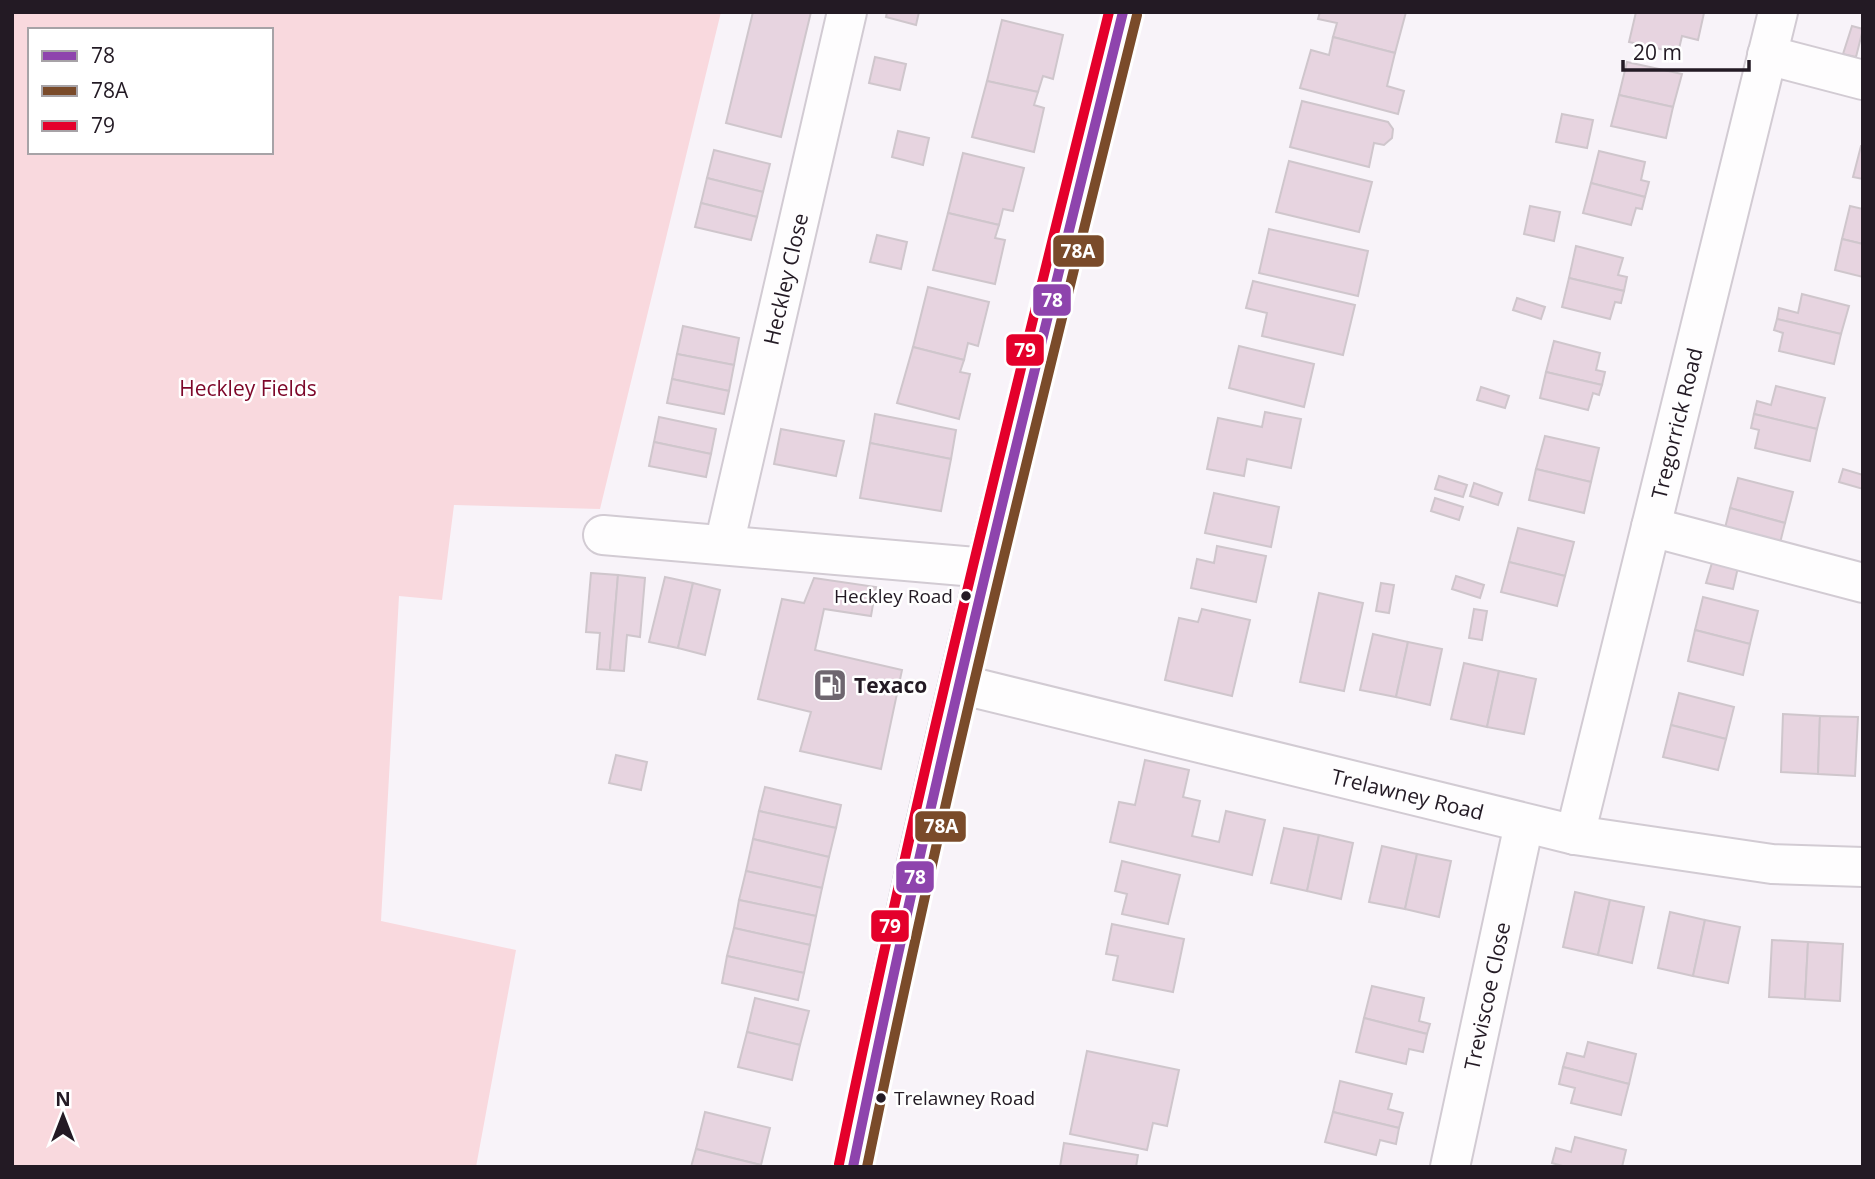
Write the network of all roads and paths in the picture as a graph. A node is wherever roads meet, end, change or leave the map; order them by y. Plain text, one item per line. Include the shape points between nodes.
1 (847, 12) edge
2 (1123, 12) edge
3 (1778, 12) edge
4 (1768, 55) junction
5 (1863, 80) edge
6 (1651, 527) junction
7 (603, 535) dead end
8 (724, 545) junction
9 (987, 568) junction
10 (1863, 583) edge
11 (959, 684) junction
12 (1524, 824) junction
13 (1575, 835) junction
14 (1863, 867) edge
15 (853, 1167) edge
16 (1450, 1167) edge

1 - 8 street, Heckley Close
2 - 9 main road
3 - 4 street, Tregorrick Road
4 - 5 street
4 - 6 street, Tregorrick Road
6 - 10 street
6 - 13 street, Tregorrick Road
7 - 8 street
8 - 9 street
9 - 11 main road
11 - 12 street, Trelawney Road
11 - 15 main road
12 - 13 street, Trelawney Road
12 - 16 street, Treviscoe Close
13 - 14 street, Trelawney Road via 1772,864

